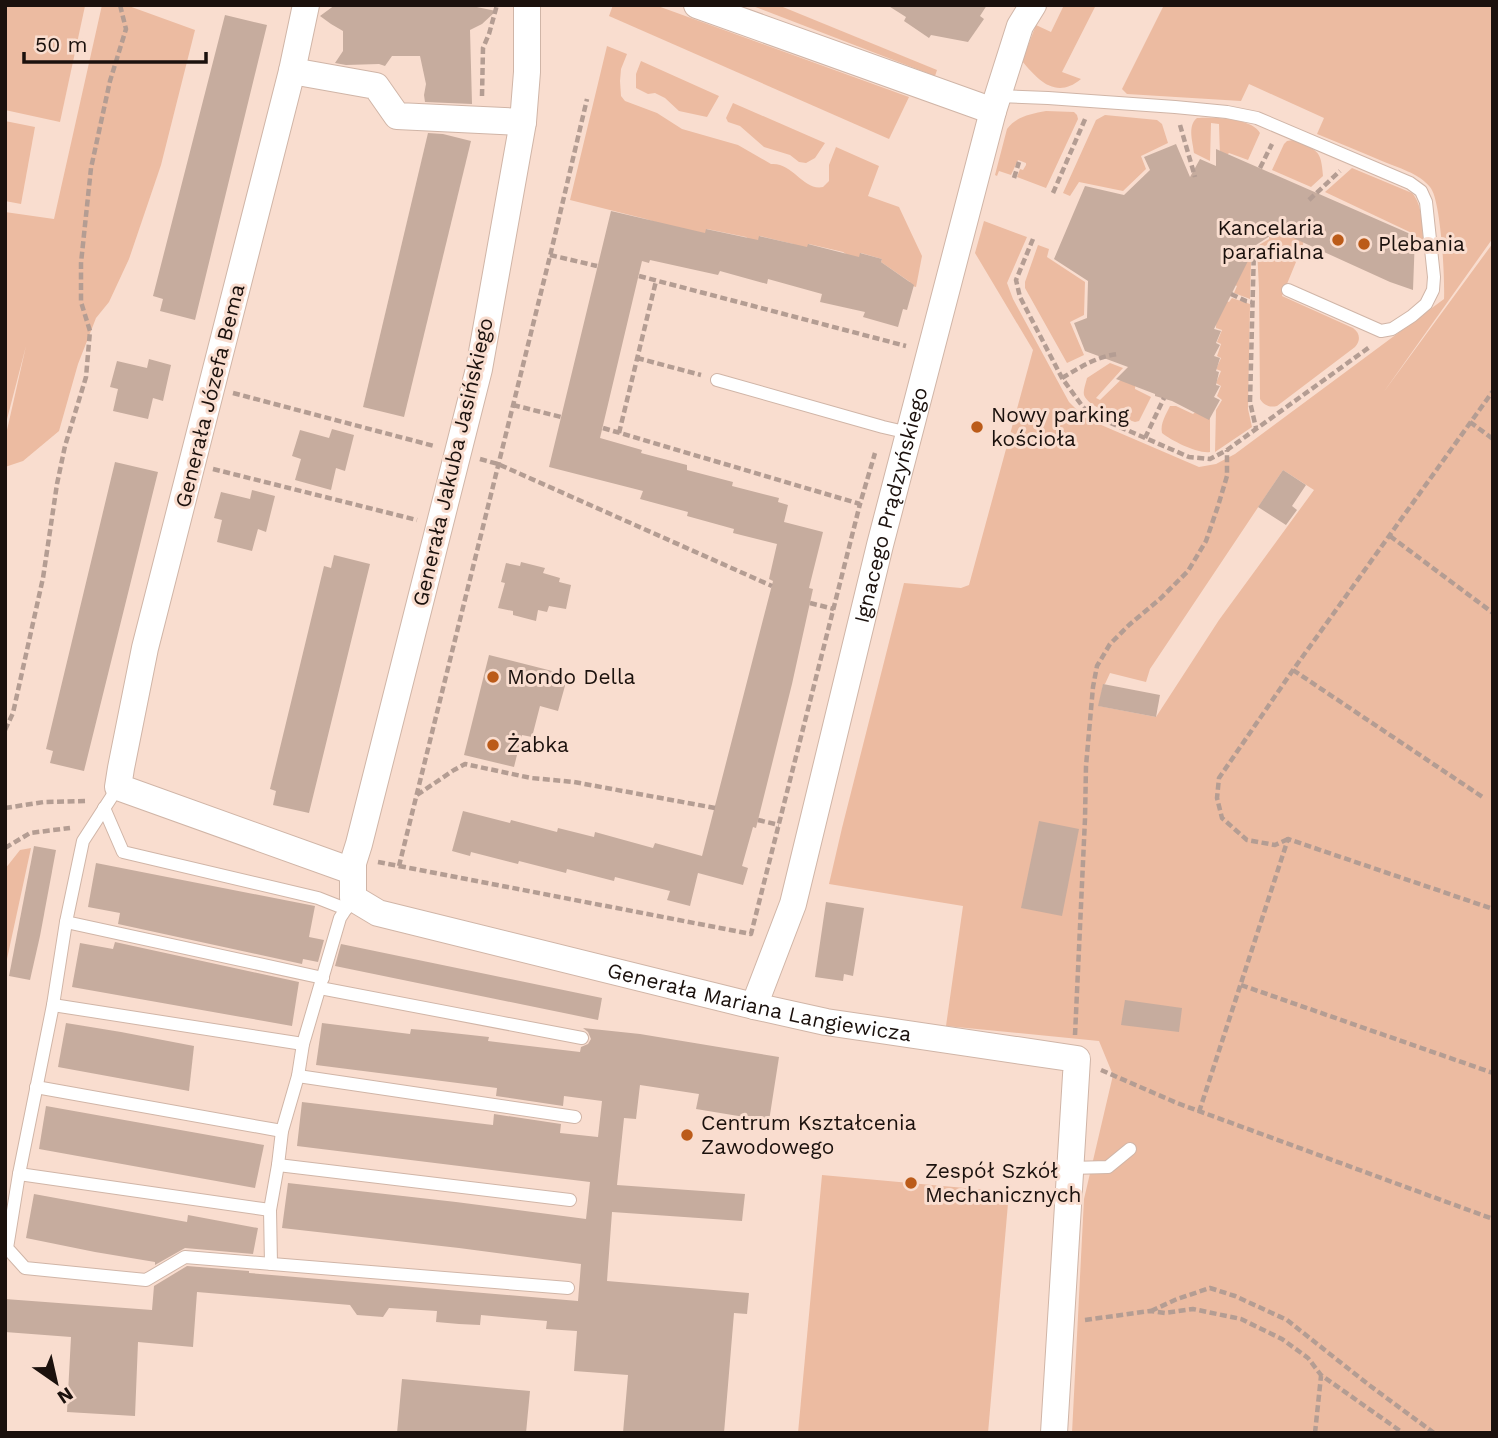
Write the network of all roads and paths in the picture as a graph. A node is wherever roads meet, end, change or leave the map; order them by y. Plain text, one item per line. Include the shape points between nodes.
1 (120, 5) edge
2 (306, 5) edge
3 (497, 5) edge
4 (527, 5) edge
5 (697, 5) edge
6 (1033, 5) edge
7 (292, 71) junction
8 (587, 99) dead end
9 (1094, 101) junction
10 (995, 104) junction
11 (1175, 107) junction
12 (485, 120) junction
13 (523, 122) junction
14 (1279, 127) junction
15 (1353, 158) junction
16 (1019, 162) dead end
17 (1260, 168) dead end
18 (1195, 177) dead end
19 (1014, 178) dead end
20 (1053, 193) dead end
21 (1309, 200) dead end
22 (1032, 239) dead end
23 (1254, 248) dead end
24 (550, 255) junction
25 (597, 266) dead end
26 (639, 276) dead end
27 (656, 281) junction
28 (1288, 290) dead end
29 (1231, 294) dead end
30 (1252, 302) junction
31 (1381, 331) junction
32 (906, 346) dead end
33 (1119, 354) dead end
34 (638, 358) junction
35 (1062, 378) junction
36 (717, 380) joint
37 (212, 387) junction
38 (1493, 391) edge
39 (1164, 398) dead end
40 (513, 405) junction
41 (561, 417) dead end
42 (1470, 422) junction
43 (883, 427) junction
44 (603, 428) dead end
45 (1256, 428) junction
46 (619, 433) junction
47 (909, 433) junction
48 (438, 435) dead end
49 (1145, 438) junction
50 (1493, 439) edge
51 (1227, 450) junction
52 (458, 453) junction
53 (192, 464) junction
54 (498, 464) junction
55 (860, 503) junction
56 (416, 525) dead end
57 (1390, 537) junction
58 (772, 586) dead end
59 (810, 603) dead end
60 (834, 609) junction
61 (1493, 613) edge
62 (1293, 670) junction
63 (5, 730) edge
64 (417, 794) junction
65 (1484, 798) dead end
66 (111, 799) junction
67 (5, 808) edge
68 (715, 808) dead end
69 (758, 820) dead end
70 (93, 825) junction
71 (779, 825) junction
72 (1288, 839) junction
73 (5, 848) edge
74 (355, 859) junction
75 (399, 866) junction
76 (349, 904) junction
77 (1493, 909) edge
78 (66, 922) junction
79 (321, 983) junction
80 (1241, 985) junction
81 (53, 1005) junction
82 (754, 1006) junction
83 (582, 1038) dead end
84 (303, 1044) junction
85 (1077, 1059) junction
86 (1493, 1073) edge
87 (298, 1076) junction
88 (36, 1087) junction
89 (1199, 1112) junction
90 (575, 1117) dead end
91 (282, 1131) junction
92 (1130, 1149) dead end
93 (278, 1165) junction
94 (1070, 1168) junction
95 (19, 1174) junction
96 (570, 1200) dead end
97 (270, 1210) junction
98 (1493, 1219) edge
99 (271, 1264) junction
100 (568, 1288) dead end
101 (1150, 1311) junction
102 (1060, 1316) junction
103 (1321, 1375) junction
104 (1054, 1433) edge
105 (1315, 1433) edge
106 (1403, 1433) edge
107 (1434, 1433) edge

1 - 63 path via 126,29 92,168 81,262 81,302 90,331 86,377 65,446 43,579 13,713
2 - 7 street, Generała Józefa Bema
3 - 12 path via 483,48
4 - 13 street, Generała Jakuba Jasińskiego
5 - 10 street
6 - 10 street, Ignacego Prądzyńskiego via 1020,26
7 - 12 street via 376,86 397,116
7 - 37 street, Generała Józefa Bema
8 - 24 path
9 - 10 lane
9 - 11 lane
9 - 20 path
10 - 47 street, Ignacego Prądzyńskiego
11 - 14 lane via 1227,112
11 - 18 path
12 - 13 street
13 - 52 street, Generała Jakuba Jasińskiego via 479,369
14 - 15 lane
14 - 17 path
15 - 21 path
15 - 31 lane via 1410,183 1426,202 1433,290 1412,316
16 - 19 path
22 - 35 path via 1016,280 1020,297
23 - 30 path
24 - 25 path
24 - 40 path
26 - 27 path
27 - 32 path
27 - 34 path
28 - 31 lane
29 - 30 path
30 - 45 path via 1250,402
31 - 45 path via 1369,347
33 - 35 path via 1090,361
34 - 36 path
34 - 46 path
35 - 49 path via 1090,414
36 - 43 lane
37 - 48 path via 435,446
37 - 53 street, Generała Józefa Bema
38 - 42 path
39 - 49 path
40 - 41 path
40 - 54 path
42 - 50 path
42 - 57 path
43 - 47 lane
43 - 55 path
44 - 46 path
45 - 51 path
46 - 55 path
47 - 82 street, Ignacego Prądzyńskiego via 793,904
49 - 51 path via 1202,459
51 - 85 path via 1227,476 1218,506 1206,541 1188,572 1119,634 1097,666 1086,766
52 - 54 path
52 - 74 street, Generała Jakuba Jasińskiego
53 - 56 path via 417,520
53 - 66 street, Generała Józefa Bema
54 - 58 path
54 - 64 path
55 - 60 path
57 - 61 path
57 - 62 path
59 - 60 path
60 - 71 path
62 - 65 path
62 - 72 path via 1219,778 1217,798 1222,818 1247,840 1275,845
64 - 68 path via 465,764
64 - 75 path
66 - 67 path
66 - 70 lane
66 - 74 street
66 - 76 lane via 124,852
69 - 71 path
70 - 73 path via 30,833
70 - 78 lane via 83,841
71 - 75 path via 751,934
72 - 77 path
72 - 80 path
74 - 75 path
74 - 76 street
76 - 79 lane via 340,918
76 - 82 street, Generała Mariana Langiewicza
78 - 79 lane
78 - 81 lane
79 - 83 lane
79 - 84 lane
80 - 86 path
80 - 89 path
81 - 84 lane
81 - 88 lane
82 - 85 street, Generała Mariana Langiewicza via 826,1022
84 - 87 lane
85 - 89 path
85 - 94 street
87 - 90 lane
87 - 91 lane
88 - 91 lane
88 - 95 lane
89 - 98 path
91 - 93 lane
92 - 94 lane via 1108,1167
93 - 96 lane
93 - 97 lane
94 - 102 street
95 - 97 lane
95 - 99 lane via 7,1248 25,1268 146,1280 185,1257
97 - 99 lane
99 - 100 lane
101 - 102 path via 1084,1320
101 - 103 path via 1193,1309 1241,1319 1282,1339 1308,1358
101 - 107 path via 1210,1289 1235,1296 1287,1320
102 - 104 street
103 - 105 path
103 - 106 path

